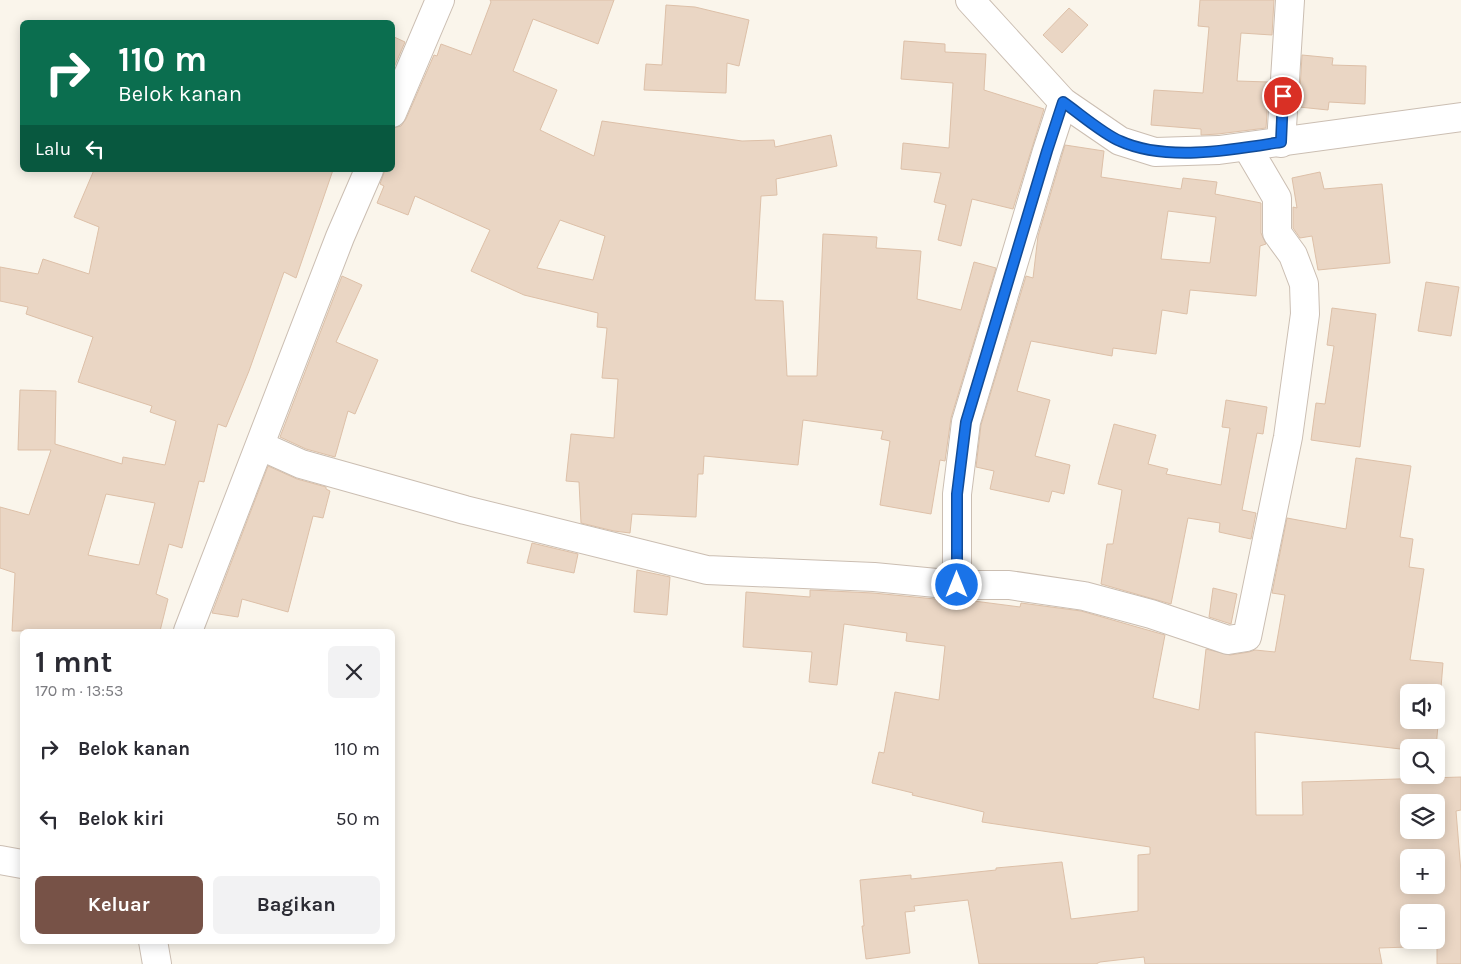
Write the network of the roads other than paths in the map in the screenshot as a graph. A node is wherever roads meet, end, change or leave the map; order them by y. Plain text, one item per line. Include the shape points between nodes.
1 (440, 0) edge
2 (970, 0) edge
3 (1290, 0) edge
4 (1063, 102) junction
5 (395, 106) edge
6 (1461, 117) edge
7 (1281, 142) junction
8 (1246, 147) junction
9 (368, 172) edge
10 (261, 446) junction
11 (957, 585) junction
12 (189, 629) edge
13 (0, 860) edge
14 (20, 864) edge
15 (154, 944) edge
16 (157, 964) edge

1 - 5 street
2 - 4 street
3 - 7 street
4 - 8 street via 1120,141 1156,152
4 - 11 street via 966,422 957,494
6 - 7 street
7 - 8 street
8 - 11 street via 1277,198 1277,233 1293,255 1304,284 1305,314 1288,437 1247,637 1228,640 1084,596 1009,585
9 - 10 street via 340,237
10 - 11 street via 302,464 465,510 707,570 874,577
10 - 12 street
13 - 14 street
15 - 16 street

